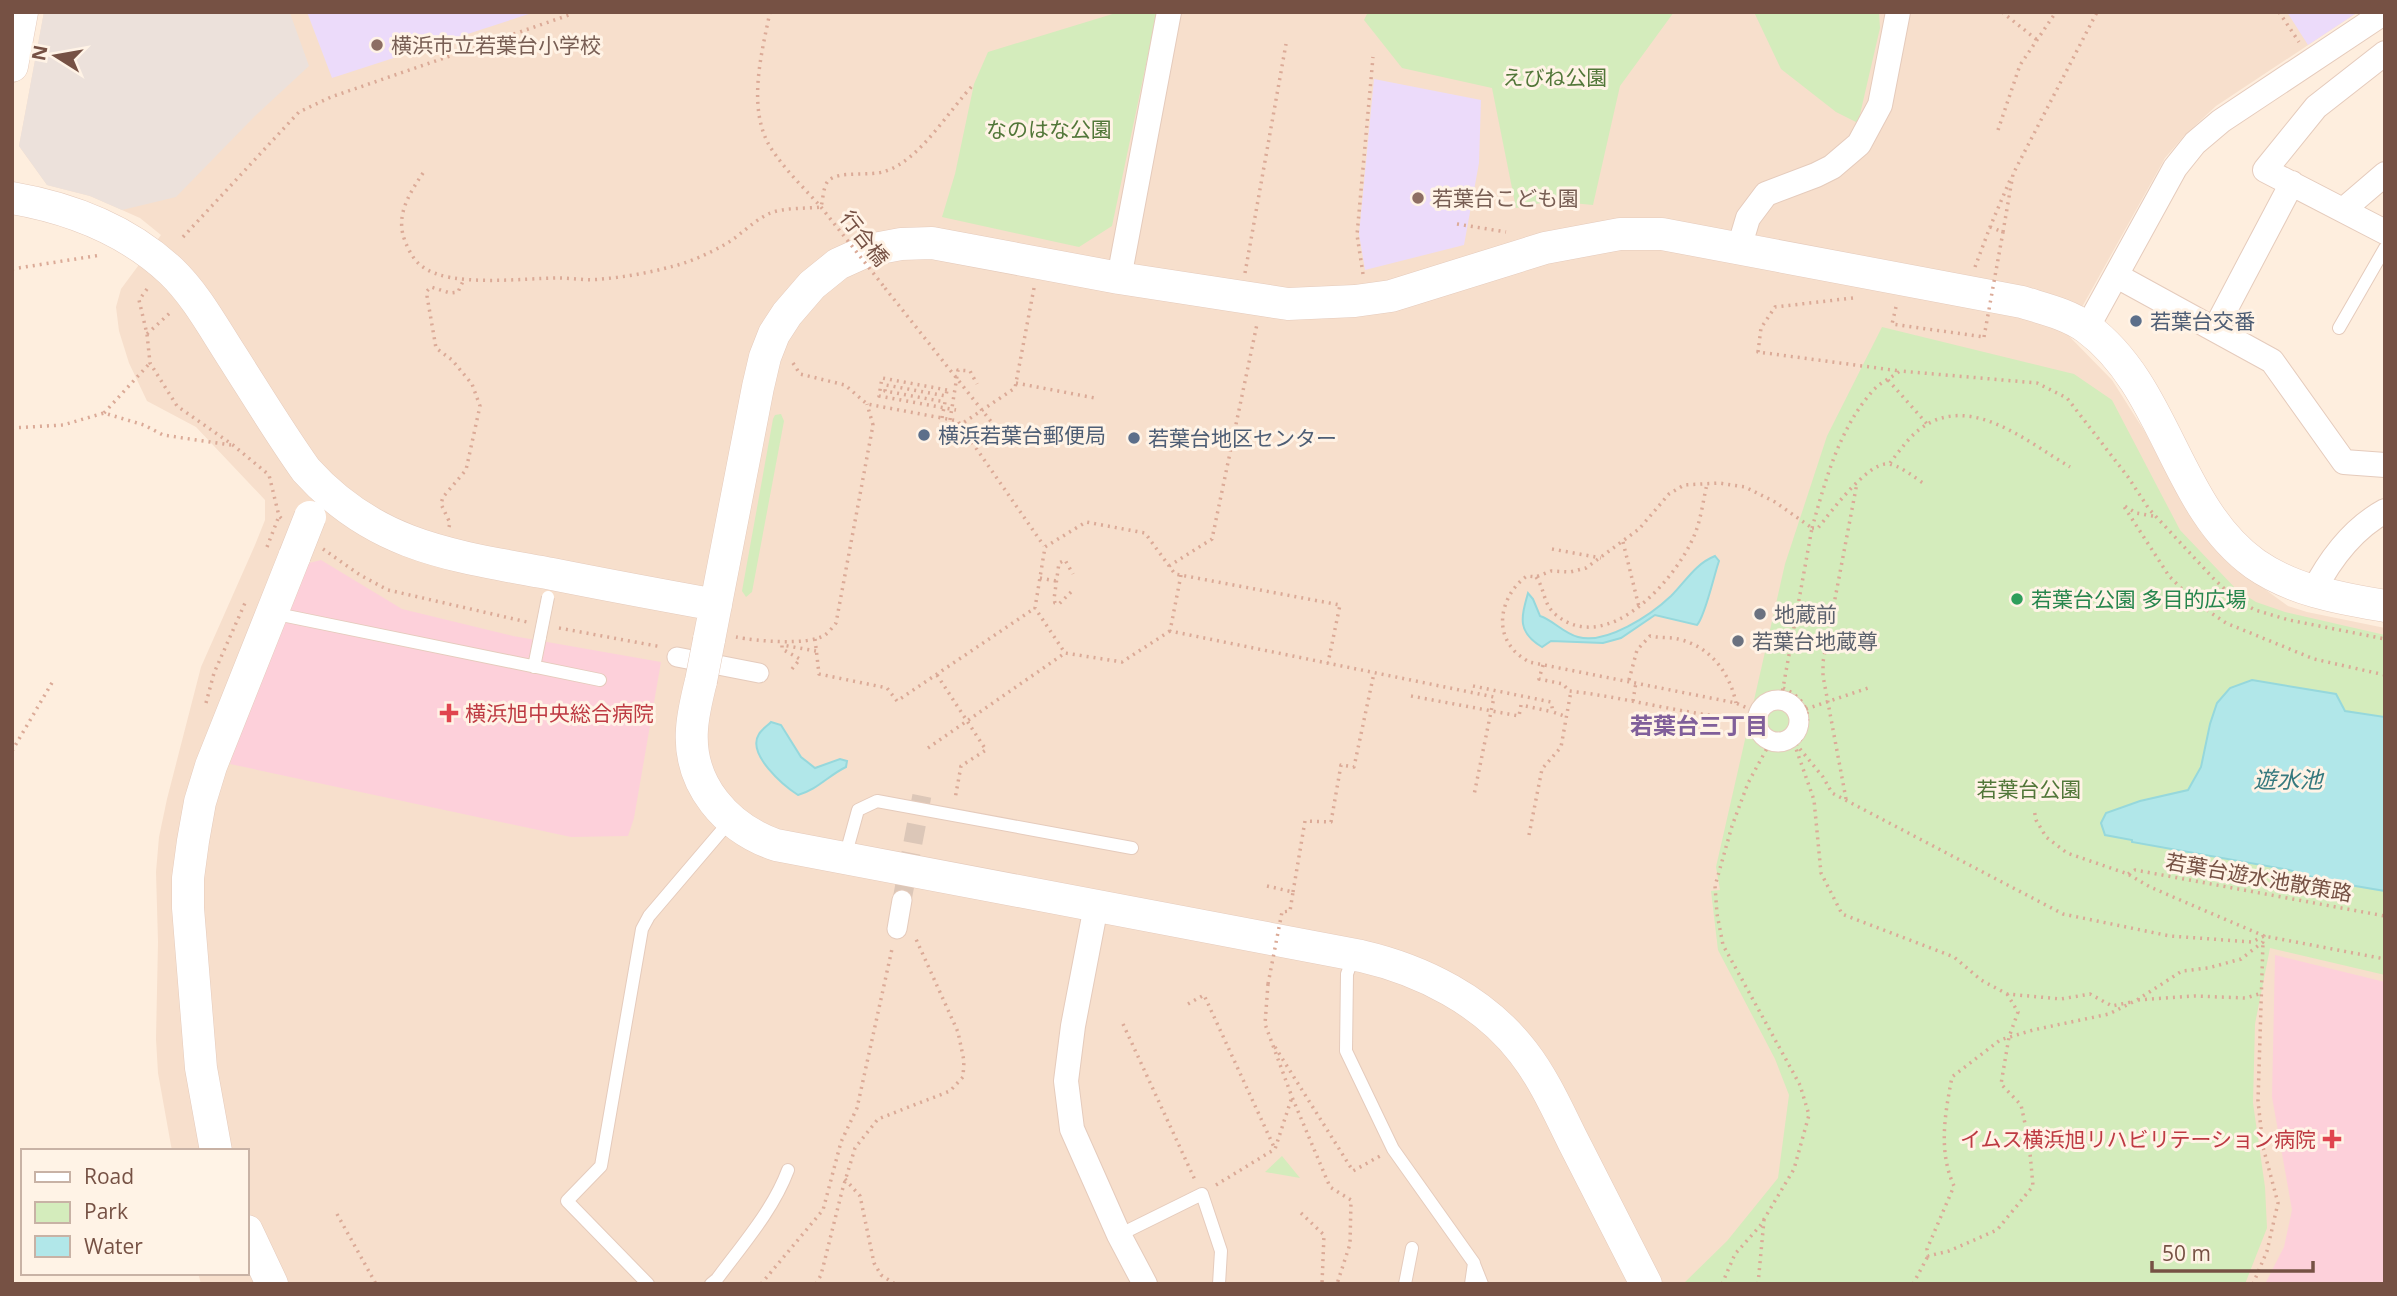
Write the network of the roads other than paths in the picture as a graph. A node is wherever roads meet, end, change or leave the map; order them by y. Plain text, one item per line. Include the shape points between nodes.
1 (22, 12) edge
2 (1170, 12) edge
3 (1898, 12) edge
4 (2385, 12) edge
5 (2385, 53) edge
6 (12, 66) edge
7 (2385, 174) edge
8 (2292, 183) junction
9 (12, 198) edge
10 (2343, 210) junction
11 (2385, 232) edge
12 (1739, 248) junction
13 (2385, 248) edge
14 (2117, 276) junction
15 (1119, 278) junction
16 (2087, 328) junction
17 (2339, 328) dead end
18 (2215, 329) junction
19 (2385, 465) edge
20 (322, 487) junction
21 (2385, 511) edge
22 (550, 586) junction
23 (2314, 592) junction
24 (716, 605) junction
25 (2385, 606) edge
26 (272, 613) junction
27 (677, 657) road end
28 (534, 667) junction
29 (759, 673) dead end
30 (600, 680) dead end
31 (1771, 741) joint
32 (730, 821) junction
33 (1132, 848) dead end
34 (844, 858) junction
35 (902, 900) tunnel mouth
36 (1096, 906) junction
37 (897, 929) road end
38 (1354, 955) junction
39 (216, 1149) edge
40 (788, 1170) dead end
41 (248, 1233) edge
42 (1119, 1235) junction
43 (1412, 1248) dead end
44 (1474, 1263) junction
45 (272, 1284) edge
46 (648, 1284) edge
47 (711, 1284) edge
48 (1145, 1284) edge
49 (1219, 1284) edge
50 (1405, 1284) edge
51 (1471, 1284) edge
52 (1482, 1284) edge
53 (1646, 1284) edge

1 - 6 street
2 - 15 street
3 - 12 street via 1880,105 1859,144 1832,167 1766,194 1748,218
4 - 14 street via 2195,143 2175,168
5 - 8 street via 2316,107 2265,170
7 - 10 street
8 - 10 street
8 - 18 street
9 - 20 street via 65,210 103,225 172,272 202,308 290,447
10 - 11 street
12 - 15 street via 1662,234 1620,234 1520,255 1391,296 1317,303 1256,301
12 - 16 street via 2022,303
13 - 17 lane
14 - 16 street
14 - 18 street
15 - 24 street via 932,243 869,250 838,264 812,285 787,314 765,357
16 - 23 street via 2138,385 2196,492 2234,547 2277,578
18 - 19 street via 2272,361 2344,462
20 - 22 street via 359,516 412,544
20 - 26 street
21 - 23 street via 2358,529 2341,548
22 - 24 street
22 - 28 lane, bridge
23 - 25 street
24 - 32 street, bridge via 721,638 701,681 692,731 702,782
26 - 28 lane
26 - 39 street via 211,766 200,802 188,878 201,1068
27 - 29 street
28 - 30 lane
31 - 31 street via 1761,733 1757,717 1767,702 1782,694 1798,712 1799,726 1794,741
32 - 34 street via 776,845
32 - 46 lane via 642,929 601,1166 567,1201
33 - 34 lane via 877,801 858,810
34 - 36 street
35 - 37 street
36 - 38 street
36 - 42 street via 1066,1081 1072,1129
38 - 44 lane via 1347,974 1346,1051 1393,1149
38 - 53 street via 1389,963 1449,989 1489,1017 1523,1052
40 - 47 lane via 766,1212
41 - 45 street
42 - 48 street
42 - 49 lane via 1202,1194 1221,1251
43 - 50 lane
44 - 51 lane
44 - 52 lane

